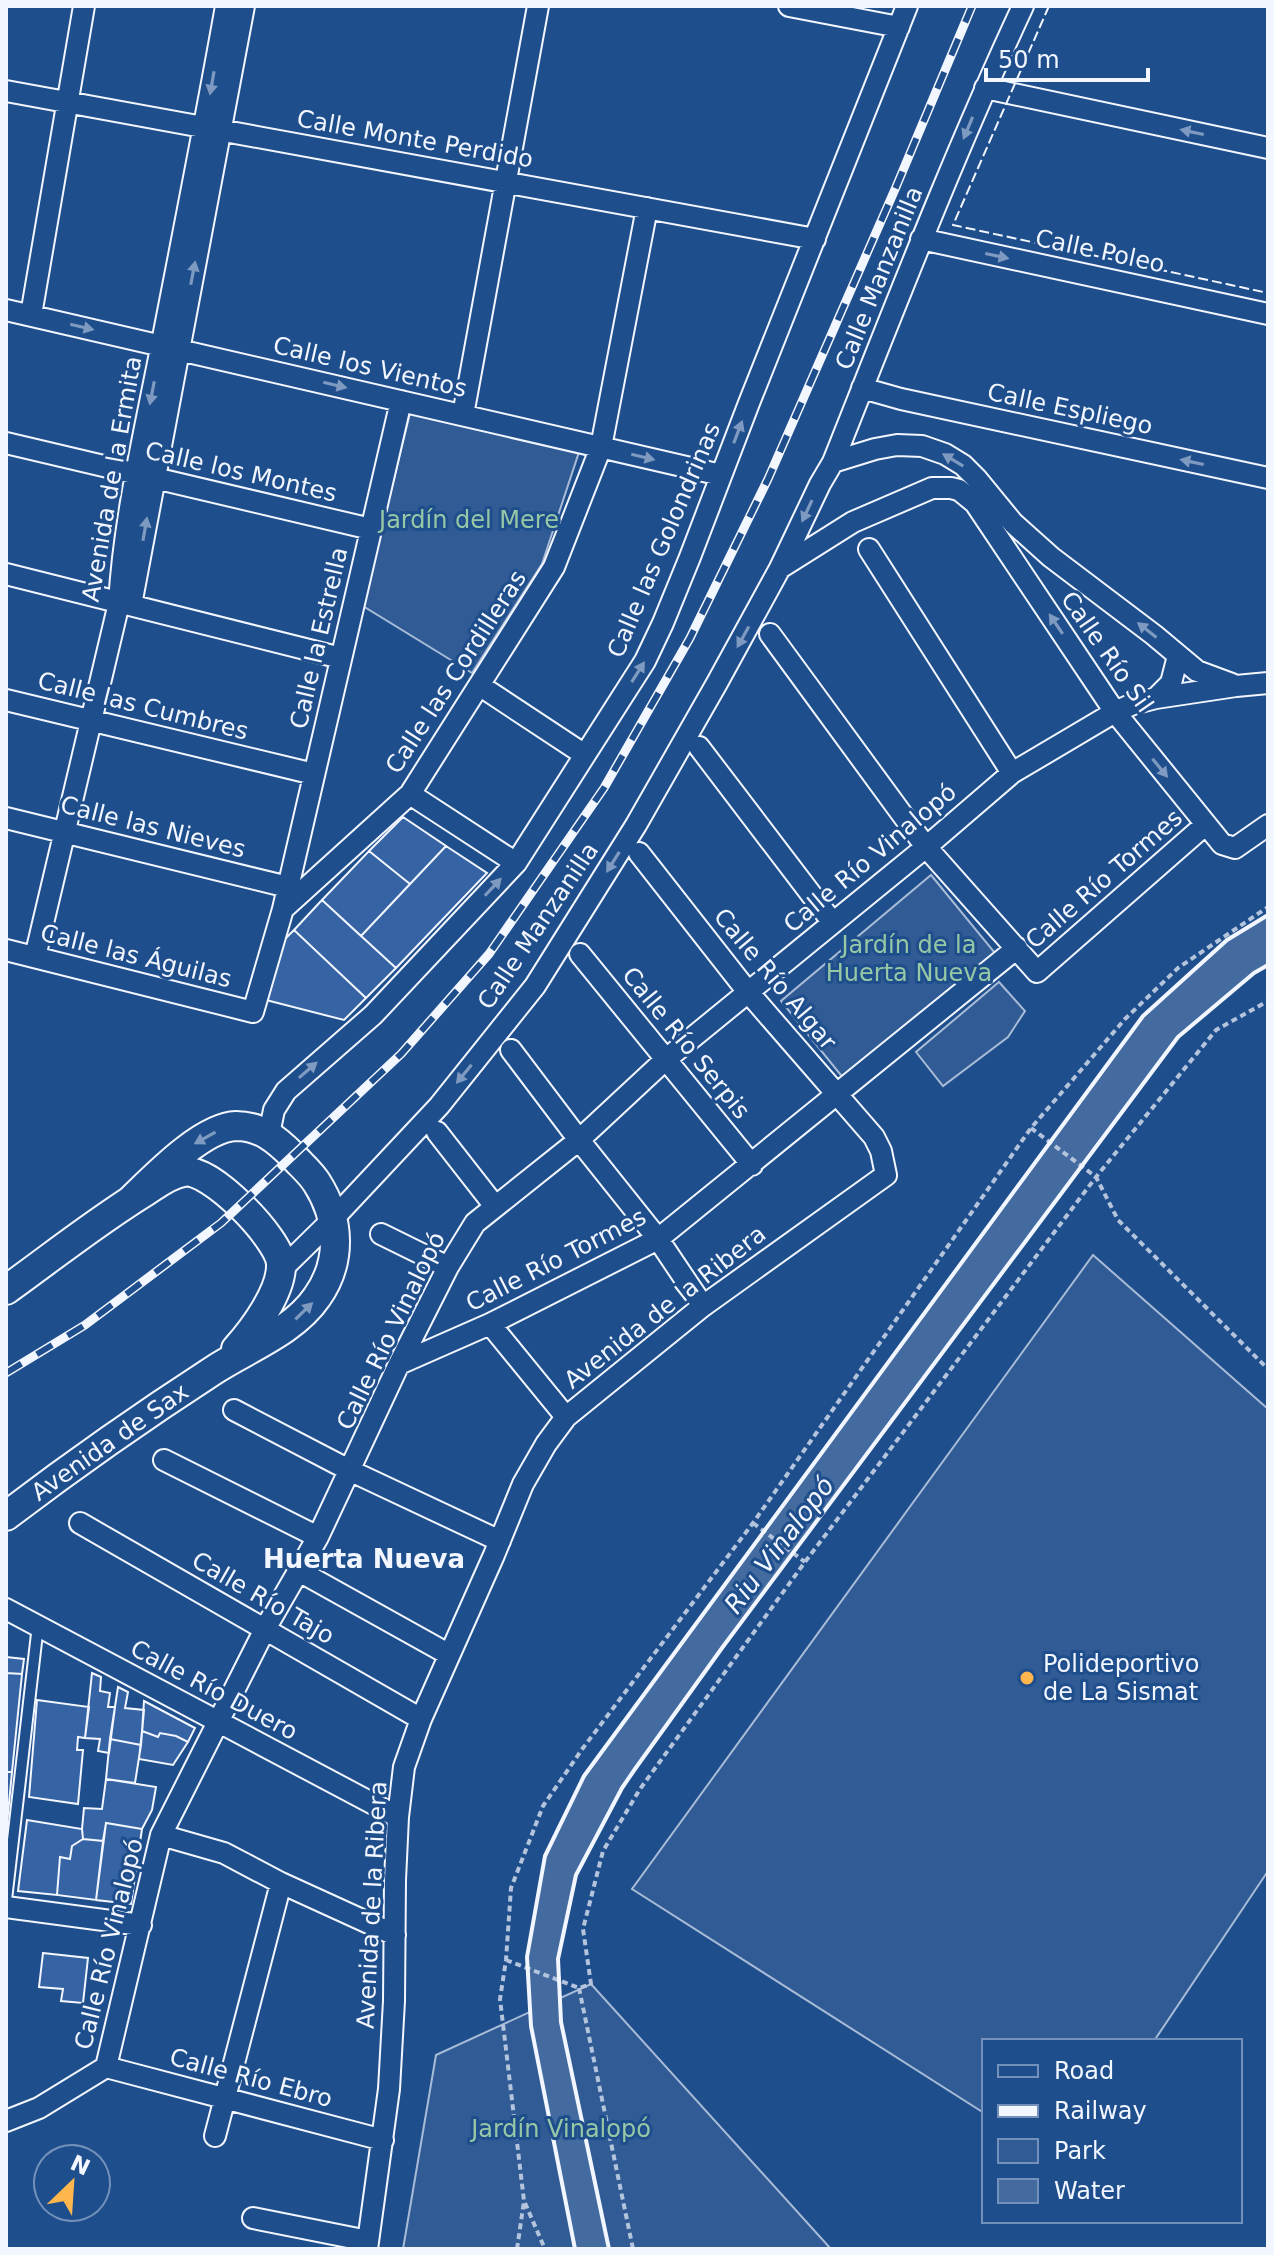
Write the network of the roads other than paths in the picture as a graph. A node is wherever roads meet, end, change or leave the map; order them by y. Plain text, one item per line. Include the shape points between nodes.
1 (84, 6) edge
2 (226, 6) edge
3 (244, 6) edge
4 (538, 6) edge
5 (789, 6) edge
6 (907, 6) edge
7 (1023, 6) edge
8 (899, 27) junction
9 (985, 88) junction
10 (6, 91) edge
11 (67, 102) junction
12 (213, 128) junction
13 (1268, 148) edge
14 (506, 182) junction
15 (647, 208) junction
16 (815, 239) junction
17 (921, 239) junction
18 (6, 310) edge
19 (1268, 314) edge
20 (31, 315) junction
21 (170, 347) junction
22 (862, 388) junction
23 (401, 401) junction
24 (463, 415) junction
25 (6, 443) edge
26 (601, 447) junction
27 (833, 462) junction
28 (721, 475) junction
29 (145, 476) junction
30 (1268, 478) edge
31 (975, 503) joint
32 (371, 529) junction
33 (869, 549) dead end
34 (780, 568) junction
35 (6, 574) edge
36 (125, 604) junction
37 (770, 634) dead end
38 (1178, 656) junction
39 (341, 658) junction
40 (1268, 683) edge
41 (479, 685) junction
42 (1236, 686) junction
43 (1156, 698) junction
44 (6, 700) edge
45 (1115, 712) junction
46 (92, 721) junction
47 (699, 747) dead end
48 (585, 755) junction
49 (1012, 773) junction
50 (314, 774) junction
51 (410, 794) junction
52 (6, 818) edge
53 (1205, 825) junction
54 (1268, 825) edge
55 (65, 833) junction
56 (926, 847) junction
57 (639, 853) dead end
58 (516, 863) junction
59 (288, 887) junction
60 (283, 909) junction
61 (833, 923) junction
62 (1017, 948) junction
63 (6, 950) edge
64 (580, 954) dead end
65 (35, 957) junction
66 (748, 992) junction
67 (511, 1050) dead end
68 (665, 1060) junction
69 (837, 1094) junction
70 (437, 1132) dead end
71 (269, 1134) junction
72 (874, 1137) joint
73 (579, 1140) junction
74 (752, 1165) junction
75 (129, 1202) junction
76 (494, 1205) junction
77 (333, 1219) junction
78 (381, 1234) dead end
79 (658, 1239) junction
80 (448, 1267) junction
81 (281, 1270) junction
82 (6, 1290) edge
83 (703, 1306) junction
84 (490, 1324) junction
85 (399, 1364) junction
86 (216, 1369) junction
87 (234, 1410) dead end
88 (566, 1417) junction
89 (164, 1460) dead end
90 (351, 1471) junction
91 (6, 1516) edge
92 (80, 1523) dead end
93 (318, 1537) junction
94 (500, 1541) junction
95 (299, 1571) junction
96 (6, 1609) edge
97 (38, 1625) junction
98 (265, 1629) junction
99 (448, 1654) junction
100 (421, 1719) junction
101 (218, 1722) junction
102 (398, 1817) junction
103 (161, 1835) junction
104 (281, 1883) junction
105 (6, 1900) edge
106 (6, 1907) edge
107 (141, 1925) junction
108 (395, 1935) junction
109 (106, 2067) junction
110 (224, 2098) junction
111 (6, 2121) edge
112 (215, 2136) dead end
113 (383, 2140) junction
114 (253, 2218) dead end
115 (368, 2245) edge

1 - 11 street
2 -> 12 street, Avenida de la Ermita
3 - 12 street, Avenida de la Ermita
4 - 14 street
5 - 8 street
6 - 8 street, Calle las Golondrinas
7 - 9 street, Calle Manzanilla
8 - 16 street, Calle las Golondrinas
13 -> 9 street
9 -> 17 street, Calle Manzanilla
10 - 11 street, Calle Monte Perdido
11 - 12 street, Calle Monte Perdido
11 - 20 street
12 - 14 street, Calle Monte Perdido
12 - 21 street, Avenida de la Ermita
14 - 15 street, Calle Monte Perdido
14 - 24 street
15 - 16 street, Calle Monte Perdido
15 - 26 street, Calle las Cordilleras
28 -> 16 street, Calle las Golondrinas
17 -> 19 street, Calle Poleo
17 - 22 street, Calle Manzanilla
18 - 20 street, Calle los Vientos
20 -> 21 street, Calle los Vientos
21 -> 23 street, Calle los Vientos
21 - 29 street, Avenida de la Ermita
22 - 27 street, Calle Manzanilla
30 -> 22 street, Calle Espliego
23 - 24 street, Calle los Vientos
23 - 32 street, Calle la Estrella
24 - 26 street, Calle los Vientos
25 - 29 street, Calle los Montes
26 -> 28 street, Calle los Vientos
26 - 41 street, Calle las Cordilleras via 554,567
27 -> 34 street, Calle Manzanilla
38 -> 27 street via 1025,536 977,479 945,454 897,445
48 -> 28 street, Calle las Golondrinas via 651,648
29 - 32 street, Calle los Montes
29 - 36 street, Avenida de la Ermita via 120,579
31 - 34 street, Calle Manzanilla via 959,490 932,488 853,522
45 -> 31 street, Calle Río Sil
32 - 39 street, Calle la Estrella
33 - 49 street
34 -> 77 street, Calle Manzanilla via 636,825 535,986 439,1106
35 - 36 street
36 - 39 street
36 - 46 street, Avenida de la Ermita
37 - 56 street
38 - 42 street via 1197,671
38 - 43 street via 1171,683
39 - 50 street, Calle la Estrella
40 - 42 street, Calle Río Vinalopó
41 - 48 street
41 - 51 street, Calle las Cordilleras
42 - 43 street, Calle Río Vinalopó
43 - 45 street, Calle Río Vinalopó
44 - 46 street, Calle las Cumbres
45 - 49 street, Calle Río Vinalopó
45 -> 53 street, Calle Río Sil
46 - 50 street, Calle las Cumbres
46 - 55 street, Avenida de la Ermita
47 - 61 street
48 - 58 street, Calle las Golondrinas
49 - 56 street, Calle Río Vinalopó
50 - 59 street, Calle la Estrella
51 - 58 street
51 - 60 street, Calle las Cordilleras
52 - 55 street, Calle las Nieves
53 - 54 street, Calle Río Sil via 1222,844 1235,848
53 - 62 street, Calle Río Tormes via 1037,972
55 - 59 street, Calle las Nieves
55 - 65 street, Avenida de la Ermita
56 - 61 street, Calle Río Vinalopó
56 - 62 street
57 - 66 street, Calle Río Algar
71 -> 58 street, Calle las Golondrinas via 274,1110 286,1091 373,1015
59 - 60 street
60 - 65 street, Calle las Águilas via 253,1012
61 - 66 street, Calle Río Vinalopó
62 - 69 street, Calle Río Tormes
63 - 65 street, Calle las Águilas
64 - 68 street, Calle Río Serpis
66 - 68 street, Calle Río Vinalopó
66 - 69 street, Calle Río Algar
67 - 73 street
68 - 73 street, Calle Río Vinalopó
68 - 74 street, Calle Río Serpis
69 - 72 street, Calle Río Algar
69 - 74 street, Calle Río Tormes
70 - 76 street
71 -> 75 street via 236,1126 222,1129 192,1146
71 - 77 street via 317,1183
72 - 83 street, Avenida de la Ribera via 886,1175
73 - 76 street, Calle Río Vinalopó
73 - 79 street
74 - 79 street, Calle Río Tormes
75 - 81 street via 183,1172 205,1176 264,1229 278,1249
75 - 82 street
76 - 80 street, Calle Río Vinalopó via 475,1223
77 - 81 street, Calle Manzanilla
86 -> 77 street via 283,1329 317,1298 335,1257
78 - 80 street
79 - 83 street
79 - 84 street, Calle Río Tormes
80 - 85 street, Calle Río Vinalopó
81 - 86 street via 252,1330
83 - 88 street, Avenida de la Ribera
84 - 85 street, Calle Río Tormes
84 - 88 street
85 - 90 street, Calle Río Vinalopó
86 - 91 street, Avenida de Sax
87 - 90 street
88 - 94 street, Avenida de la Ribera via 523,1484
89 - 93 street
90 - 93 street, Calle Río Vinalopó
90 - 94 street
92 - 98 street, Calle Río Tajo
93 - 95 street, Calle Río Vinalopó
94 - 99 street, Avenida de la Ribera
95 - 98 street, Calle Río Vinalopó
95 - 99 street
96 - 97 street, Calle Río Duero
97 - 101 street, Calle Río Duero
97 - 105 lane
98 - 100 street, Calle Río Tajo
98 - 101 street, Calle Río Vinalopó
99 - 100 street, Avenida de la Ribera
100 - 102 street, Avenida de la Ribera via 404,1767
101 - 102 street, Calle Río Duero
101 - 103 street, Calle Río Vinalopó
102 - 108 street, Avenida de la Ribera
103 - 104 street via 224,1853
103 - 107 street, Calle Río Vinalopó
104 - 108 street
104 - 110 street
106 - 107 street
107 - 109 street, Calle Río Vinalopó
108 - 113 street, Avenida de la Ribera
109 - 110 street, Calle Río Ebro
109 - 111 street, Calle Río Vinalopó via 39,2108
110 - 112 street
110 - 113 street, Calle Río Ebro
113 - 115 street, Avenida de la Ribera
114 - 115 street

